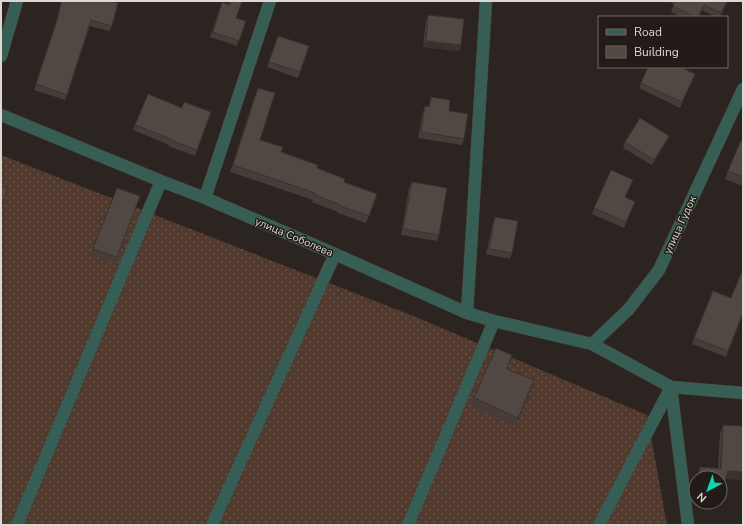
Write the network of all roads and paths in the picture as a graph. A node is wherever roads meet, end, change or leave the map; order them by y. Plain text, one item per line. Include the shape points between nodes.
1 (17, 1) edge
2 (270, 1) edge
3 (486, 1) edge
4 (1, 56) edge
5 (743, 89) edge
6 (1, 115) edge
7 (161, 181) junction
8 (205, 198) junction
9 (335, 254) junction
10 (467, 314) junction
11 (494, 321) junction
12 (592, 344) junction
13 (671, 387) junction
14 (743, 393) edge
15 (17, 525) edge
16 (212, 525) edge
17 (408, 525) edge
18 (599, 525) edge
19 (688, 525) edge

1 - 4 street
2 - 8 street
3 - 10 street
5 - 12 street, улица Гудок via 659,270 628,310
6 - 7 street, улица Соболева
7 - 8 street, улица Соболева
7 - 15 street
8 - 9 street, улица Соболева
9 - 10 street, улица Соболева
9 - 16 street
10 - 11 street, улица Соболева
11 - 12 street, улица Соболева
11 - 17 street
12 - 13 street, улица Соболева
13 - 14 street
13 - 18 street
13 - 19 street

